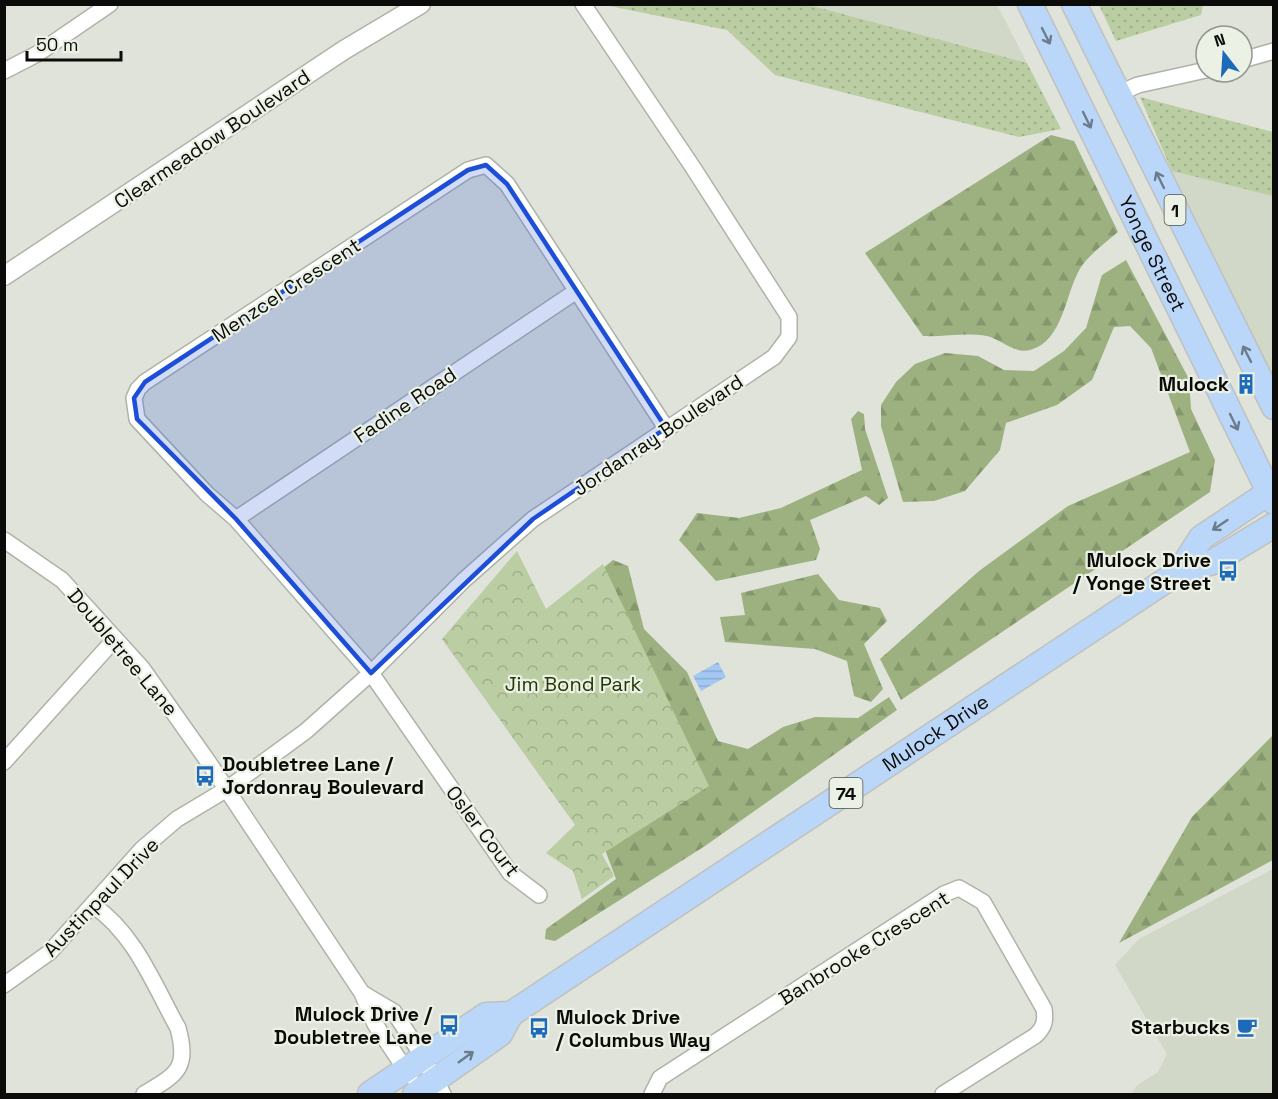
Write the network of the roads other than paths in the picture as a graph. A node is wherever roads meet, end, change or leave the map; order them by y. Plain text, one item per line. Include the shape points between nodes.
1 (110, 4) edge
2 (421, 4) edge
3 (583, 4) edge
4 (1030, 4) edge
5 (1074, 4) edge
6 (1274, 51) edge
7 (1254, 57) edge
8 (4, 71) edge
9 (1194, 73) edge
10 (1117, 94) junction
11 (4, 276) edge
12 (575, 292) junction
13 (1274, 407) edge
14 (666, 428) junction
15 (1272, 494) edge
16 (236, 519) junction
17 (1274, 525) edge
18 (4, 540) edge
19 (1180, 571) junction
20 (114, 640) junction
21 (371, 673) junction
22 (4, 762) edge
23 (227, 789) junction
24 (539, 895) dead end
25 (94, 906) junction
26 (4, 985) edge
27 (362, 993) junction
28 (511, 1014) junction
29 (414, 1063) junction
30 (426, 1091) edge
31 (144, 1095) edge
32 (370, 1095) edge
33 (652, 1095) edge
34 (943, 1095) edge

1 - 8 street via 37,54
2 - 11 street, Clearmeadow Boulevard via 344,50
3 - 14 street, Jordanray Boulevard via 789,317 789,337 774,357
4 -> 15 main road, Yonge Street / 1
5 - 10 main road, Yonge Street / 1
6 - 7 street
9 - 10 street via 1138,85
13 -> 10 main road, Yonge Street / 1
12 - 14 street, Menzcel Crescent
12 - 16 street, Fadine Road
12 - 16 street, Menzcel Crescent via 507,184 486,165 468,170 145,382 134,398 137,419 207,494
14 - 21 street, Jordanray Boulevard via 533,519 464,580
15 -> 19 main road, Mulock Drive / 74 via 1201,538
16 - 21 street, Menzcel Crescent
17 - 19 main road, Mulock Drive / 74 via 1213,562
18 - 20 street, Doubletree Lane via 62,580
19 - 28 main road, Mulock Drive / 74
20 - 22 street
20 - 23 street, Doubletree Lane via 154,684
21 - 23 street, Jordanray Boulevard via 306,731
21 - 24 street, Osler Court via 510,873
23 - 25 street, Austinpaul Drive via 177,819 142,849
23 - 27 street, Doubletree Lane
25 - 26 street, Austinpaul Drive via 50,952
25 - 31 street via 125,933 178,1028 183,1045 184,1056 175,1072
27 - 29 street, Doubletree Lane via 375,1024
27 - 29 street, Doubletree Lane via 394,1012
28 - 29 main road, Mulock Drive / 74 via 486,1015
30 -> 28 main road, Mulock Drive / 74 via 500,1034
29 - 30 street
29 - 30 street, Doubletree Lane
29 - 32 main road, Mulock Drive / 74
33 - 34 street, Banbrooke Crescent via 660,1078 959,888 983,902 1044,1009 1046,1020 1035,1036

